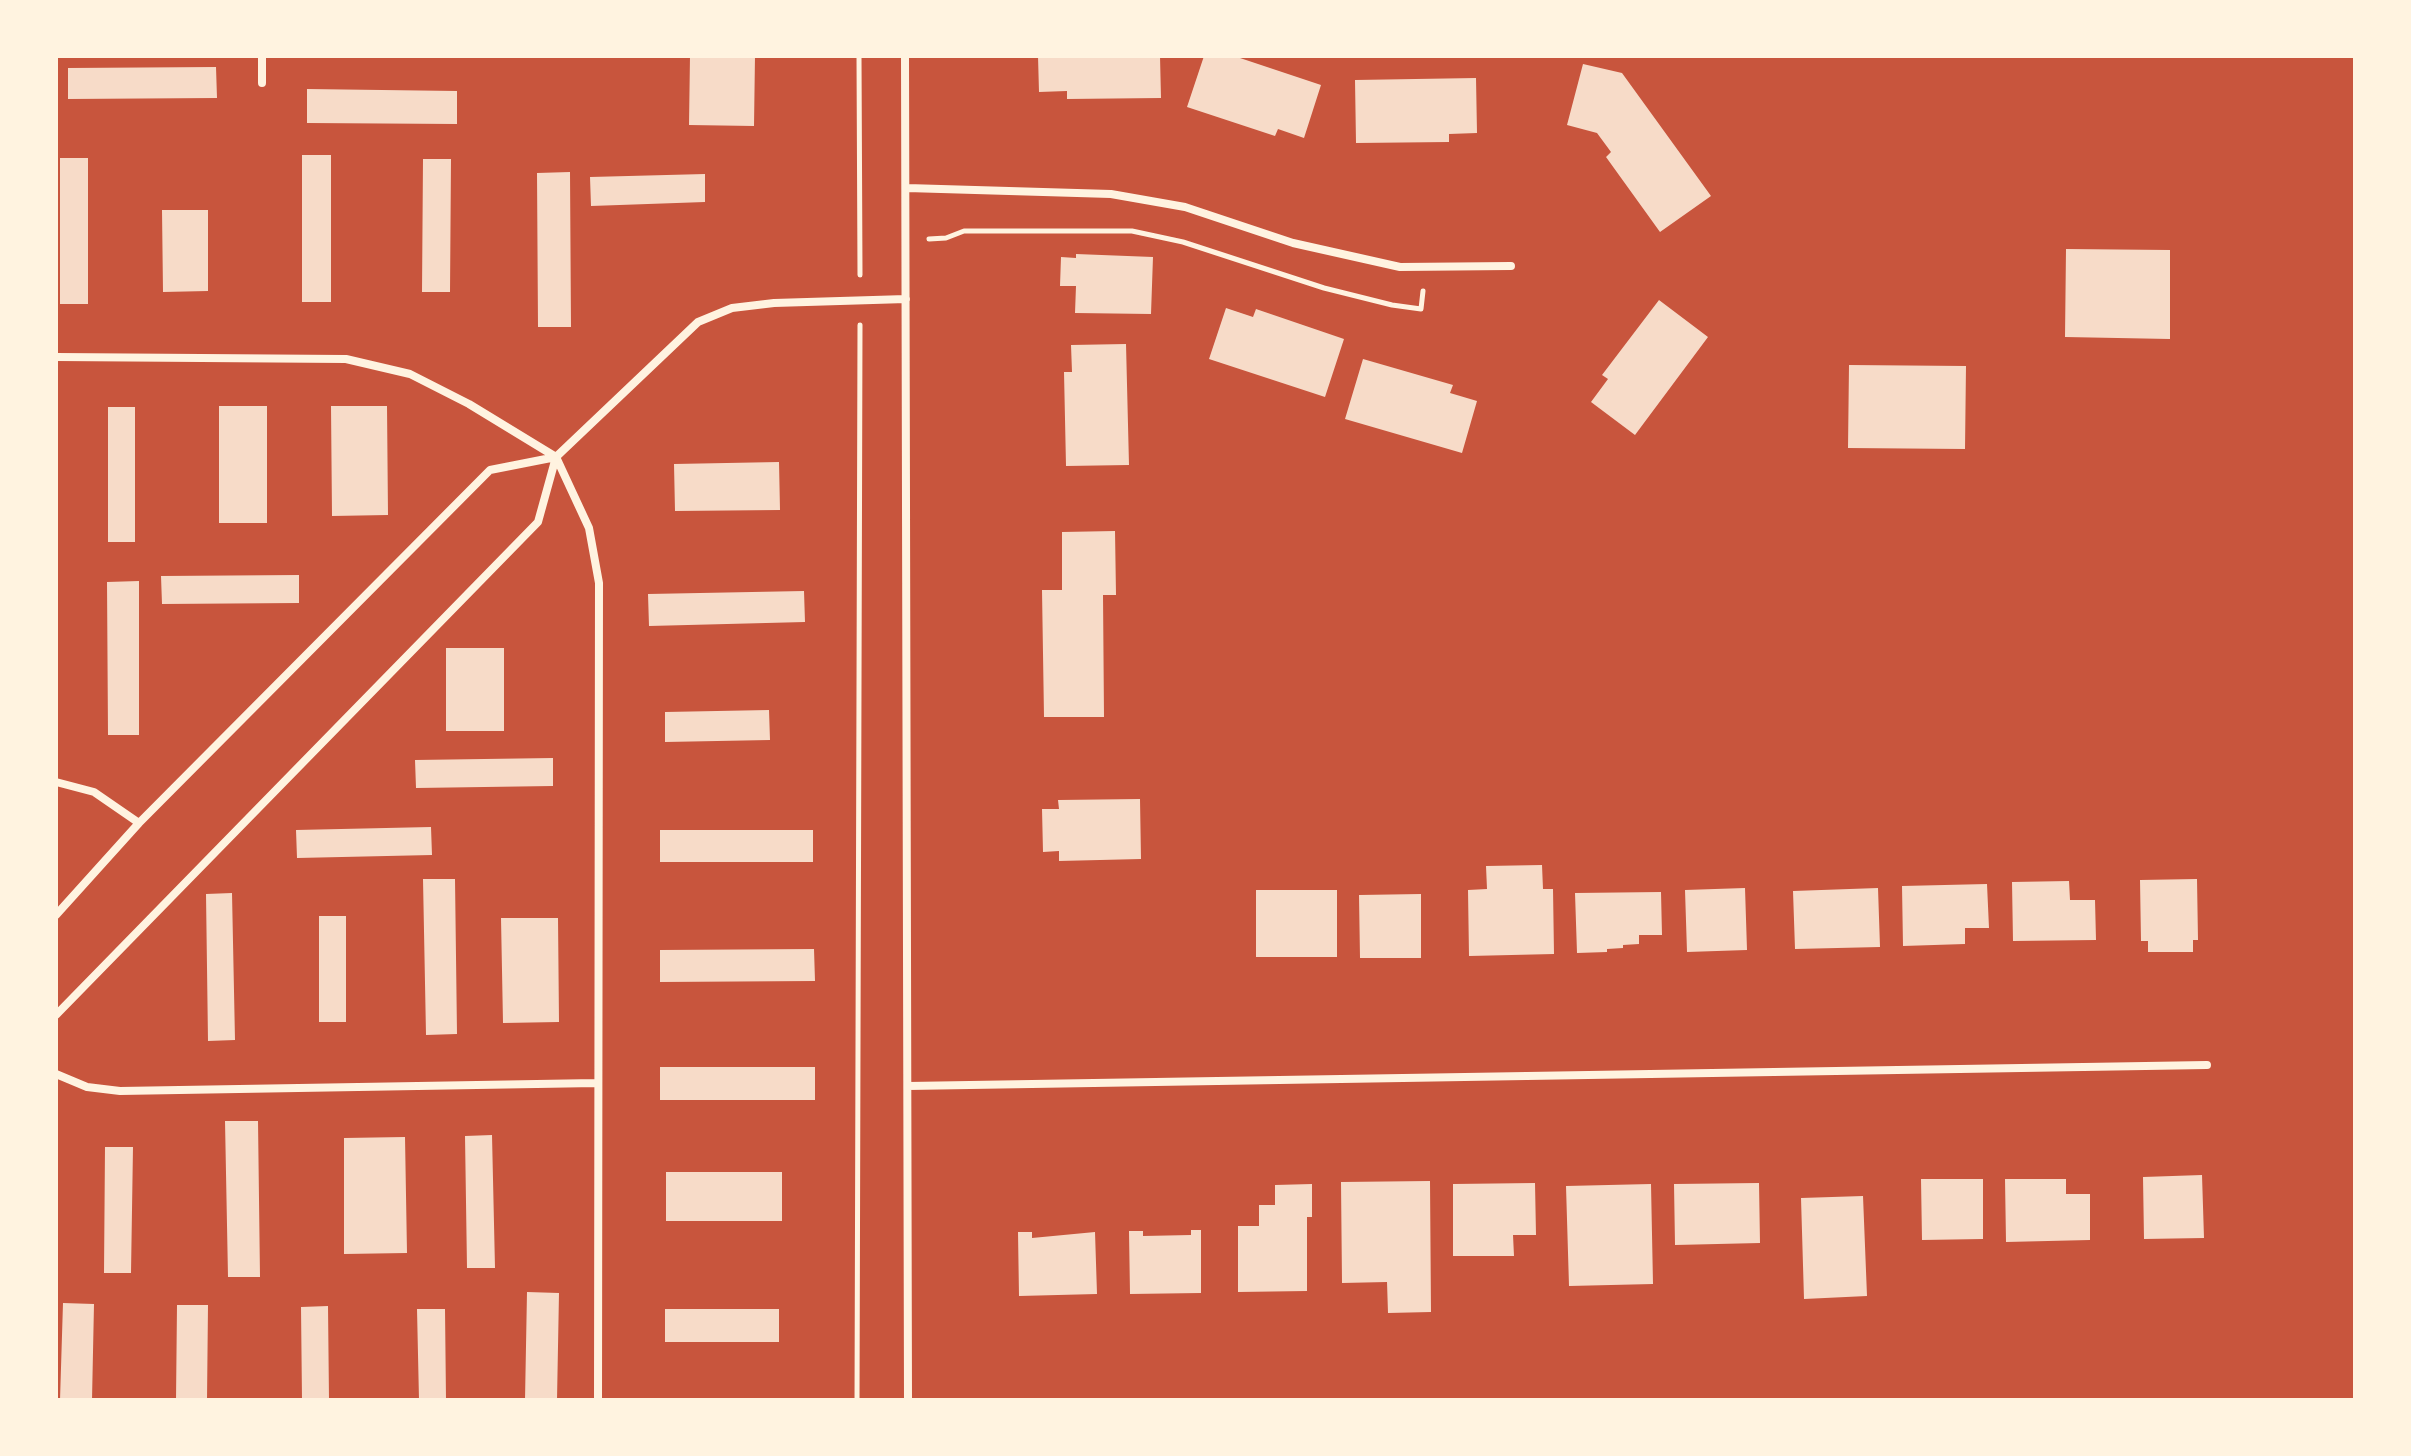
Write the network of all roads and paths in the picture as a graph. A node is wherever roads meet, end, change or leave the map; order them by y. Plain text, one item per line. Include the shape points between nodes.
1 (262, 56) edge
2 (859, 56) edge
3 (905, 56) edge
4 (262, 83) dead end
5 (907, 188) junction
6 (906, 240) junction
7 (1511, 266) dead end
8 (1427, 267) junction
9 (906, 299) junction
10 (860, 301) junction
11 (56, 357) edge
12 (556, 457) junction
13 (56, 782) edge
14 (139, 823) junction
15 (56, 915) edge
16 (56, 1015) edge
17 (2207, 1065) dead end
18 (56, 1074) edge
19 (596, 1083) junction
20 (908, 1086) junction
21 (598, 1400) edge
22 (857, 1400) edge
23 (908, 1400) edge

1 - 4 street
2 - 10 path
3 - 5 street
5 - 6 street
5 - 8 street via 1111,194 1185,207 1293,243 1400,267
6 - 8 path via 946,238 964,231 1132,231 1324,288 1421,309
6 - 9 street
7 - 8 street
9 - 10 street
9 - 20 street
10 - 12 street via 732,308 698,322
10 - 22 path
11 - 12 street via 346,359 410,374
12 - 14 street via 490,470
12 - 16 street via 538,522
12 - 19 street via 589,528 599,583
13 - 14 street via 94,792
14 - 15 street
17 - 20 street
18 - 19 street via 87,1087 120,1091
19 - 21 street
20 - 23 street

